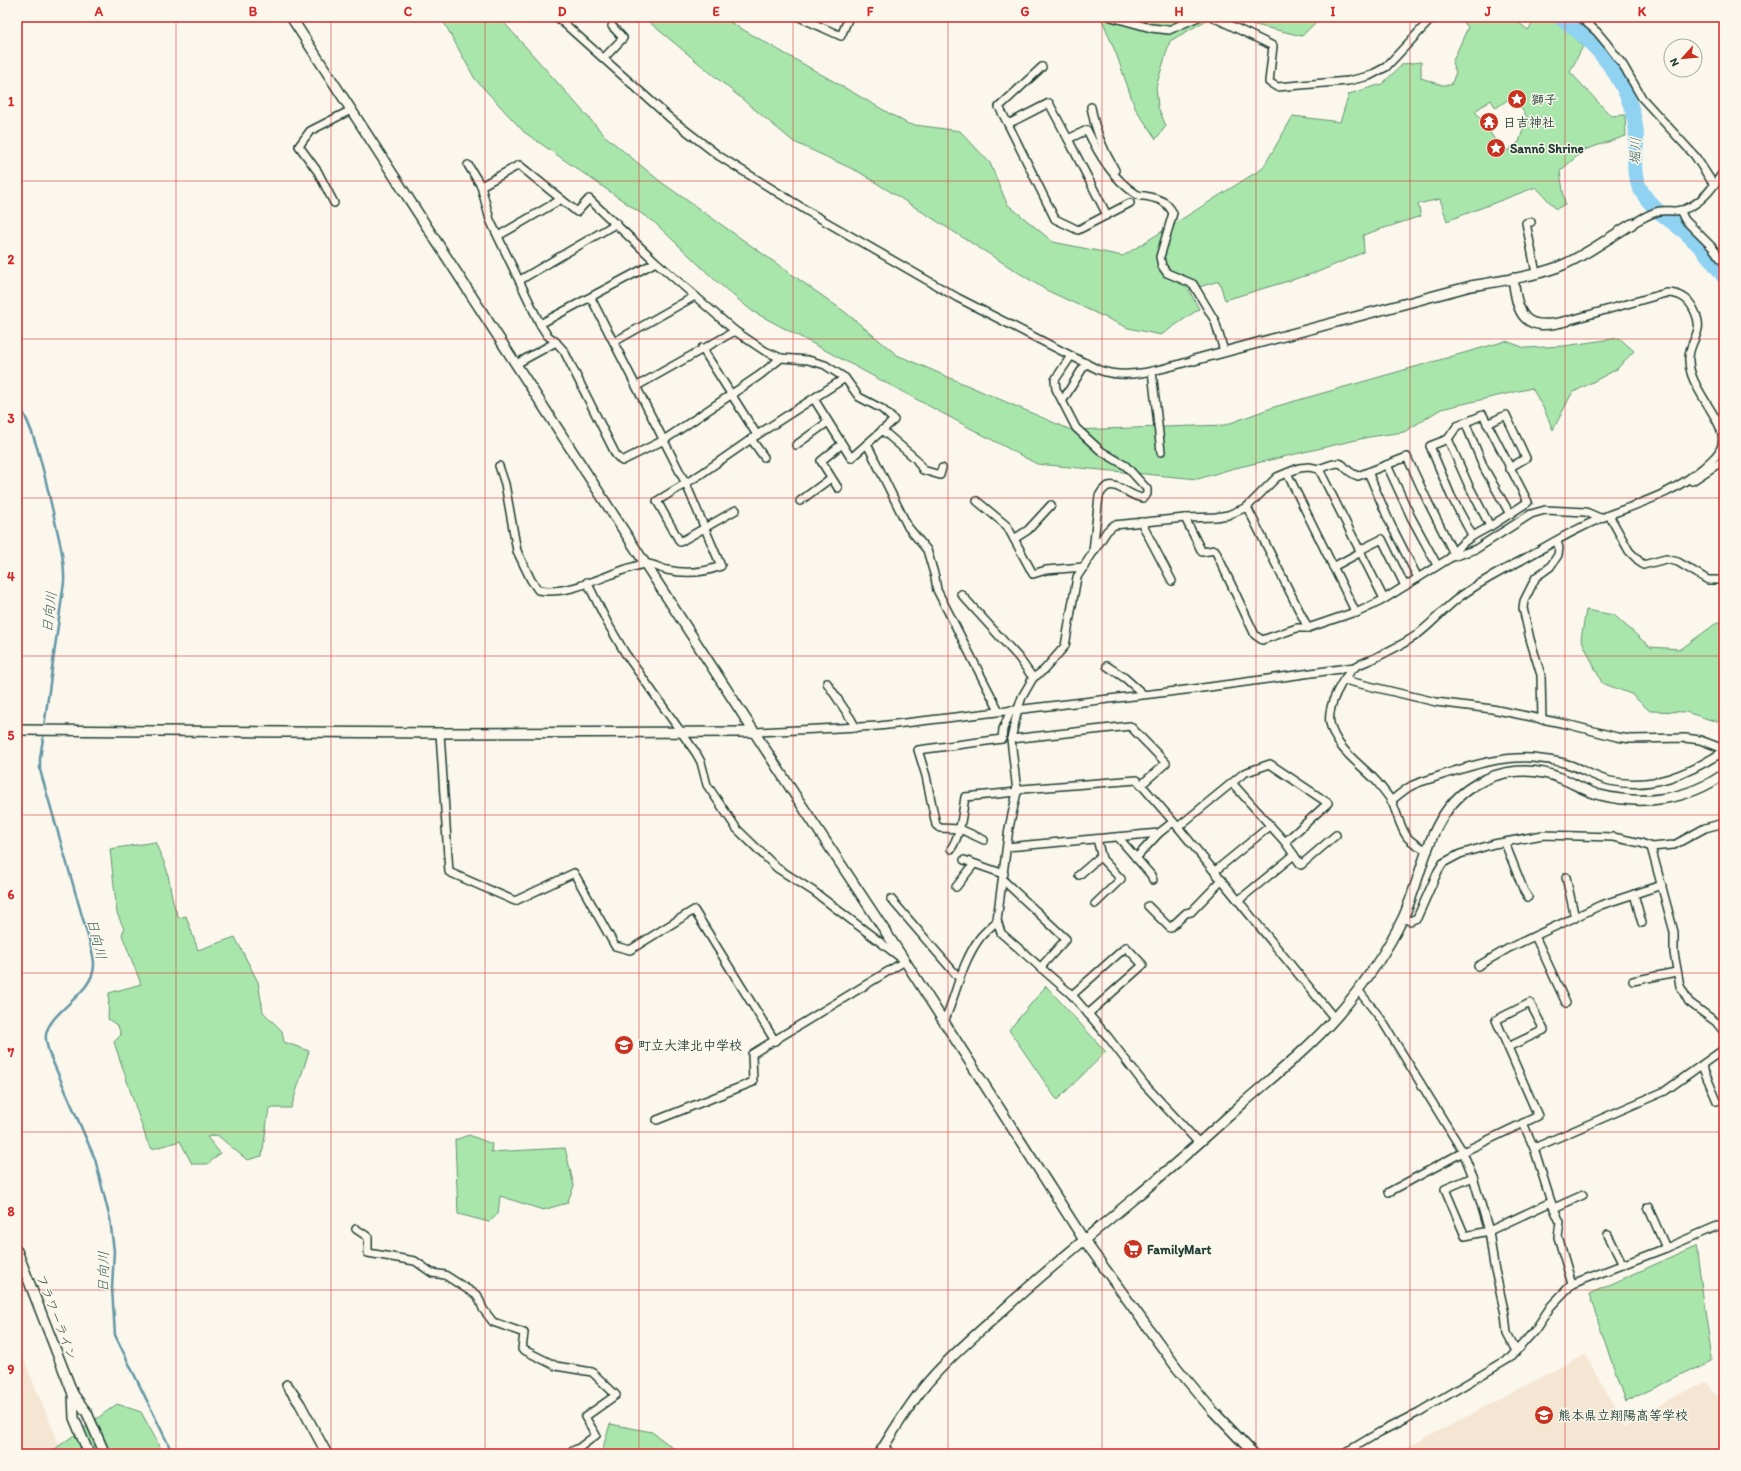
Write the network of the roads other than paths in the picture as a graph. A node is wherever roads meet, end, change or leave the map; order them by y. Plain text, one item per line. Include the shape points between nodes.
1 (291, 17) edge
2 (558, 17) edge
3 (798, 17) edge
4 (849, 17) edge
5 (1111, 17) edge
6 (1198, 17) edge
7 (1213, 17) edge
8 (1433, 17) edge
9 (1592, 17) edge
10 (1583, 19) edge
11 (612, 26) dead end
12 (604, 58) junction
13 (1042, 67) dead end
14 (1091, 107) dead end
15 (350, 110) junction
16 (1008, 124) junction
17 (1068, 139) junction
18 (468, 165) dead end
19 (1724, 171) edge
20 (1121, 180) junction
21 (1714, 185) junction
22 (481, 186) junction
23 (560, 200) junction
24 (334, 203) dead end
25 (1130, 203) dead end
26 (1680, 210) junction
27 (1107, 215) junction
28 (1531, 222) dead end
29 (617, 223) junction
30 (1632, 224) joint
31 (498, 236) junction
32 (656, 262) junction
33 (1724, 264) edge
34 (1536, 273) junction
35 (1513, 278) junction
36 (520, 280) junction
37 (695, 296) junction
38 (590, 298) junction
39 (1567, 321) joint
40 (540, 324) junction
41 (735, 331) junction
42 (556, 342) junction
43 (614, 342) junction
44 (702, 348) junction
45 (1224, 351) junction
46 (1071, 356) junction
47 (781, 358) junction
48 (1194, 360) joint
49 (1086, 363) junction
50 (516, 364) junction
51 (1152, 370) junction
52 (845, 378) junction
53 (637, 386) junction
54 (731, 395) junction
55 (814, 400) junction
56 (1062, 400) junction
57 (828, 422) junction
58 (1465, 422) junction
59 (1487, 424) junction
60 (882, 430) junction
61 (754, 437) junction
62 (1448, 439) junction
63 (664, 440) junction
64 (842, 444) junction
65 (867, 444) junction
66 (796, 445) dead end
67 (1160, 452) dead end
68 (764, 457) dead end
69 (1724, 460) edge
70 (1387, 465) junction
71 (499, 466) dead end
72 (1509, 468) junction
73 (1320, 469) junction
74 (1368, 472) junction
75 (1287, 473) junction
76 (940, 475) dead end
77 (831, 478) junction
78 (1685, 482) junction
79 (686, 484) junction
80 (838, 488) dead end
81 (800, 501) dead end
82 (978, 501) dead end
83 (1051, 505) dead end
84 (1247, 507) junction
85 (736, 510) dead end
86 (1510, 514) junction
87 (1609, 515) junction
88 (1185, 518) junction
89 (1600, 518) junction
90 (1141, 522) junction
91 (1490, 526) junction
92 (705, 528) junction
93 (1472, 535) junction
94 (1014, 539) junction
95 (1557, 540) junction
96 (1360, 551) junction
97 (1093, 553) junction
98 (1452, 555) junction
99 (646, 563) junction
100 (1437, 565) junction
101 (1084, 567) junction
102 (1333, 567) junction
103 (1418, 578) junction
104 (1724, 580) edge
105 (1172, 581) dead end
106 (587, 582) junction
107 (1405, 586) junction
108 (961, 594) dead end
109 (1384, 599) junction
110 (1356, 613) junction
111 (1308, 628) junction
112 (1107, 666) dead end
113 (1355, 667) junction
114 (1033, 678) junction
115 (1344, 680) junction
116 (827, 683) dead end
117 (1143, 694) junction
118 (1014, 709) junction
119 (999, 711) junction
120 (1542, 720) junction
121 (856, 728) junction
122 (17, 730) edge
123 (755, 732) junction
124 (440, 733) junction
125 (682, 733) junction
126 (1010, 739) junction
127 (1724, 750) edge
128 (1724, 774) edge
129 (1141, 784) junction
130 (1232, 784) junction
131 (1017, 792) junction
132 (1391, 801) junction
133 (1724, 823) edge
134 (1176, 824) junction
135 (1270, 826) junction
136 (960, 829) junction
137 (1159, 833) junction
138 (1336, 835) dead end
139 (1118, 837) junction
140 (1097, 839) junction
141 (984, 840) dead end
142 (1285, 842) junction
143 (1505, 843) junction
144 (1007, 847) junction
145 (1651, 847) junction
146 (951, 849) dead end
147 (1428, 851) junction
148 (1294, 855) junction
149 (1101, 856) junction
150 (1136, 858) junction
151 (964, 860) dead end
152 (974, 864) junction
153 (1215, 871) junction
154 (1079, 875) dead end
155 (1566, 876) dead end
156 (1003, 877) junction
157 (1153, 880) dead end
158 (1222, 880) junction
159 (1662, 885) junction
160 (956, 887) dead end
161 (1634, 894) junction
162 (1528, 897) dead end
163 (891, 899) dead end
164 (1239, 900) junction
165 (1095, 904) dead end
166 (1148, 906) dead end
167 (1403, 918) junction
168 (1575, 918) junction
169 (997, 921) junction
170 (1642, 923) dead end
171 (1535, 936) junction
172 (905, 961) junction
173 (1478, 966) dead end
174 (1040, 968) junction
175 (1676, 972) junction
176 (959, 978) junction
177 (1633, 981) dead end
178 (1358, 990) junction
179 (1072, 996) junction
180 (1566, 1003) dead end
181 (1088, 1014) junction
182 (1335, 1019) junction
183 (944, 1022) junction
184 (1724, 1032) edge
185 (775, 1041) junction
186 (1508, 1047) junction
187 (1724, 1049) edge
188 (1702, 1066) junction
189 (1717, 1101) dead end
190 (657, 1120) dead end
191 (1523, 1123) junction
192 (1199, 1143) junction
193 (1534, 1148) junction
194 (1463, 1152) junction
195 (1473, 1177) junction
196 (1389, 1192) dead end
197 (1583, 1195) dead end
198 (1552, 1205) junction
199 (1648, 1207) dead end
200 (1724, 1223) edge
201 (356, 1229) dead end
202 (1489, 1231) junction
203 (1608, 1235) dead end
204 (1084, 1240) junction
205 (1666, 1248) junction
206 (17, 1250) edge
207 (1623, 1265) junction
208 (1572, 1284) junction
209 (1516, 1351) junction
210 (287, 1385) dead end
211 (73, 1394) junction
212 (882, 1450) edge
213 (90, 1454) edge
214 (105, 1454) edge
215 (327, 1454) edge
216 (566, 1454) edge
217 (891, 1454) edge
218 (1254, 1454) edge
219 (1343, 1454) edge

1 - 15 street
2 - 12 street
3 - 4 street via 841,36
5 - 6 street via 1151,28 1170,30
7 - 8 street via 1273,46 1269,82 1277,87 1341,82 1369,76 1386,66
9 - 10 street
10 - 21 street via 1597,32 1623,65 1642,98 1696,156
11 - 12 street via 623,38
12 - 46 street via 671,119 719,156 809,212 958,298
13 - 16 street via 999,107
14 - 20 street via 1099,140
15 - 24 street via 310,131 299,146 318,172
15 - 50 street
16 - 17 street via 1049,103
16 - 27 street via 1056,219 1078,230
17 - 20 street via 1087,130 1108,168
17 - 27 street
18 - 22 street
19 - 21 street
20 - 45 street via 1138,195 1157,198 1168,204 1174,213 1160,257 1162,266 1167,273 1194,284 1215,321
21 - 26 street via 1701,200
22 - 23 street via 518,166
22 - 31 street via 490,220
23 - 29 street via 577,212 589,199
23 - 31 street
25 - 27 street
26 - 30 street via 1650,214
26 - 33 street via 1685,220 1712,247
28 - 34 street via 1526,223
29 - 32 street
29 - 36 street
30 - 34 street via 1564,264
31 - 36 street
32 - 37 street
32 - 38 street
34 - 35 street
35 - 39 street via 1516,302 1522,316 1530,323 1548,325
35 - 45 street via 1471,286
36 - 40 street
37 - 41 street
37 - 43 street
38 - 40 street
38 - 43 street
39 - 78 street via 1666,293 1686,299 1699,322 1688,359 1690,371 1699,392 1716,417 1723,444 1718,453
40 - 42 street via 547,335
41 - 44 street
41 - 47 street via 765,351
42 - 50 street
42 - 63 street via 564,351 616,455 622,461
43 - 53 street
44 - 53 street
44 - 54 street
45 - 48 street
46 - 49 street
46 - 56 street via 1055,380 1056,389
47 - 52 street via 808,360 825,365
47 - 54 street
48 - 51 street
49 - 51 street via 1110,374
49 - 56 street
50 - 99 street
51 - 67 street
52 - 55 street
52 - 60 street via 859,396 882,409 894,420
53 - 63 street
54 - 61 street
54 - 63 street
55 - 57 street
55 - 61 street
56 - 97 street via 1076,428 1101,451 1126,466 1147,489 1147,494 1143,498 1137,498 1113,485 1103,489 1099,496
57 - 64 street
57 - 66 street
58 - 59 street via 1482,415
58 - 62 street via 1457,426
58 - 86 street via 1484,468
59 - 72 street
59 - 72 street via 1506,415 1526,458
60 - 65 street
60 - 76 street via 916,459 923,470
61 - 68 street
61 - 79 street
62 - 91 street
62 - 93 street via 1430,446 1451,496
63 - 79 street
64 - 65 street via 851,458
64 - 77 street via 820,461
65 - 119 street via 908,527 927,550 937,590
69 - 78 street via 1693,481
70 - 74 street
70 - 98 street via 1408,457
70 - 100 street
71 - 106 street via 505,484 517,551 535,587 548,591
72 - 86 street via 1528,502
73 - 74 street via 1337,462 1358,476
73 - 75 street via 1299,468
73 - 96 street
74 - 103 street
75 - 84 street via 1277,477
75 - 102 street
77 - 80 street
77 - 81 street
78 - 87 street via 1647,502
79 - 92 street
79 - 92 street via 657,501 680,542
82 - 94 street via 1007,526
83 - 94 street via 1028,530
84 - 88 street via 1216,518
84 - 111 street
85 - 92 street
86 - 91 street
87 - 89 street
87 - 104 street via 1629,551 1643,565 1666,559 1678,562 1708,580
88 - 90 street
88 - 111 street via 1202,552 1215,550 1255,636 1262,640 1297,628
89 - 95 street
89 - 98 street via 1586,512 1545,510 1526,517 1476,548
90 - 97 street via 1114,525 1106,531
90 - 105 street
91 - 93 street
92 - 99 street via 720,566 706,572 692,572 667,570
93 - 98 street
94 - 101 street via 1034,574 1046,570
95 - 113 street via 1469,590 1410,639
95 - 120 street via 1558,555 1550,567 1536,578 1523,608 1541,675
96 - 102 street
96 - 107 street via 1382,539
96 - 109 street
97 - 101 street
98 - 100 street
99 - 106 street
99 - 123 street
100 - 103 street
101 - 114 street via 1077,577 1065,646 1044,670
102 - 110 street
103 - 107 street
106 - 125 street via 625,653
107 - 109 street
108 - 114 street via 1019,658
109 - 110 street
110 - 111 street
112 - 117 street
113 - 115 street
113 - 117 street
114 - 118 street
115 - 120 street via 1436,702 1492,709
115 - 132 street via 1331,705 1330,722 1334,734 1340,746 1371,775
116 - 121 street
117 - 118 street
118 - 119 street
118 - 126 street
118 - 136 street via 1003,729 1002,739 918,750 936,825 940,828
119 - 121 street
120 - 127 street via 1631,739 1700,740
121 - 123 street
122 - 124 street
123 - 125 street
123 - 172 street
124 - 125 street
124 - 185 street via 449,872 515,901 574,873 615,946 630,950 694,910
125 - 172 street via 701,762 707,785 738,829 777,868 813,891
126 - 129 street via 1130,726 1166,763
126 - 131 street
127 - 132 street via 1706,764 1687,773 1654,783 1609,781 1572,765 1538,758 1487,762 1410,786
128 - 147 street via 1700,788 1681,795 1660,800 1630,800 1598,795 1548,774 1524,771 1503,773 1475,784 1454,800 1437,825
129 - 131 street via 1137,780 1022,789
129 - 134 street
130 - 134 street
130 - 135 street
130 - 142 street via 1244,774 1270,764 1328,803
131 - 136 street via 965,797
131 - 144 street
132 - 147 street via 1406,836
133 - 145 street via 1705,828 1674,844
134 - 137 street
134 - 153 street
135 - 142 street
135 - 153 street
136 - 141 street
136 - 146 street
137 - 139 street
137 - 150 street
138 - 148 street via 1301,865
139 - 140 street
139 - 150 street
140 - 144 street
140 - 149 street
142 - 148 street
143 - 145 street via 1543,835 1584,836 1613,837 1641,842
143 - 162 street
143 - 167 street via 1460,854 1443,863 1417,918 1410,921
144 - 156 street
145 - 159 street
147 - 167 street
148 - 164 street
149 - 154 street
149 - 165 street via 1121,879
150 - 157 street via 1152,875
151 - 152 street
152 - 156 street
152 - 160 street
153 - 158 street
155 - 168 street
156 - 169 street
156 - 174 street via 1066,939
158 - 164 street
158 - 166 street via 1191,912 1186,913 1170,928
159 - 161 street
159 - 175 street via 1674,932
161 - 168 street
161 - 170 street
163 - 176 street
164 - 182 street
167 - 178 street
168 - 171 street
169 - 174 street via 1001,933
169 - 176 street via 980,938
171 - 173 street
171 - 180 street
172 - 183 street
172 - 185 street
174 - 179 street
175 - 177 street
175 - 184 street via 1689,1002 1716,1022
176 - 183 street via 954,1001
178 - 182 street
178 - 194 street via 1381,1019
179 - 181 street
179 - 181 street via 1126,946 1143,966
181 - 192 street via 1144,1084
182 - 192 street
183 - 204 street
185 - 190 street via 752,1054 753,1082
186 - 186 street via 1496,1020 1530,1003 1544,1030
186 - 191 street via 1538,1116
187 - 188 street
188 - 189 street
188 - 193 street via 1665,1091
191 - 193 street
191 - 194 street
192 - 204 street
193 - 198 street
194 - 195 street
194 - 196 street
195 - 202 street
195 - 202 street via 1445,1189 1465,1236
197 - 198 street
198 - 202 street
198 - 208 street via 1560,1222 1558,1237
199 - 205 street
200 - 205 street
201 - 216 street via 368,1237 368,1253 415,1261 432,1273 445,1275 478,1296 483,1309 493,1322 524,1333 522,1349 556,1366 592,1372 616,1395 585,1417 596,1435
202 - 209 street via 1507,1334
203 - 207 street
204 - 212 street via 1017,1297 930,1379 909,1406
204 - 218 street via 1177,1368
205 - 207 street
206 - 211 street, フラワーライン
207 - 208 street
208 - 209 street via 1551,1306 1535,1330
209 - 219 street via 1510,1358
210 - 215 street
211 - 213 street, フラワーライン via 74,1418
211 - 214 street, フラワーライン via 87,1413
212 - 217 street

